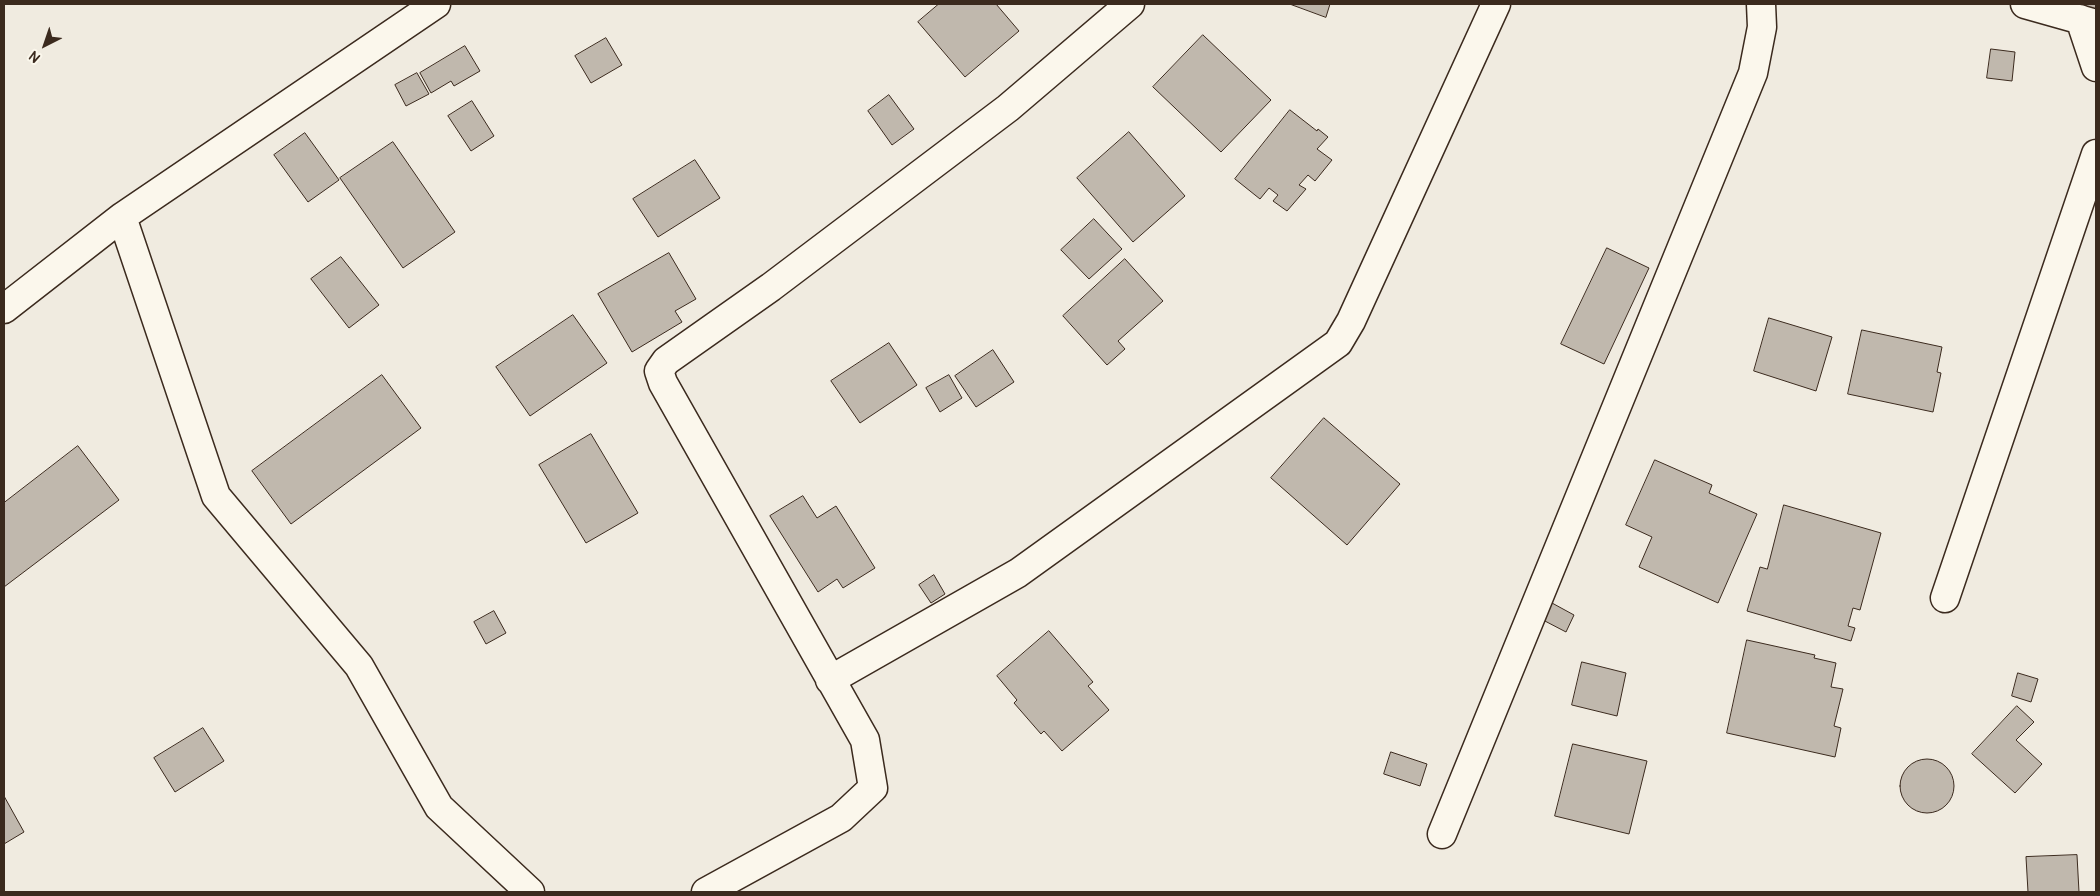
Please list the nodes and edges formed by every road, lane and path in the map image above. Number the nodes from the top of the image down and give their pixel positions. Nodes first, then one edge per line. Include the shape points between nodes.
1 (436, 4) edge
2 (1130, 4) edge
3 (1496, 4) edge
4 (1761, 4) edge
5 (2024, 4) edge
6 (2088, 22) edge
7 (2096, 67) edge
8 (2096, 154) edge
9 (122, 217) junction
10 (4, 309) edge
11 (1945, 598) dead end
12 (830, 680) junction
13 (1442, 834) dead end
14 (530, 892) edge
15 (706, 892) edge

1 - 9 street
2 - 12 street via 1008,108 779,281 666,361 659,371
3 - 12 street via 1338,343 1018,572
4 - 13 street via 1762,27 1753,73
5 - 6 street
6 - 7 street
8 - 11 street
9 - 10 street
9 - 14 street via 216,496 360,666 439,807
12 - 15 street via 865,740 873,788 841,818

